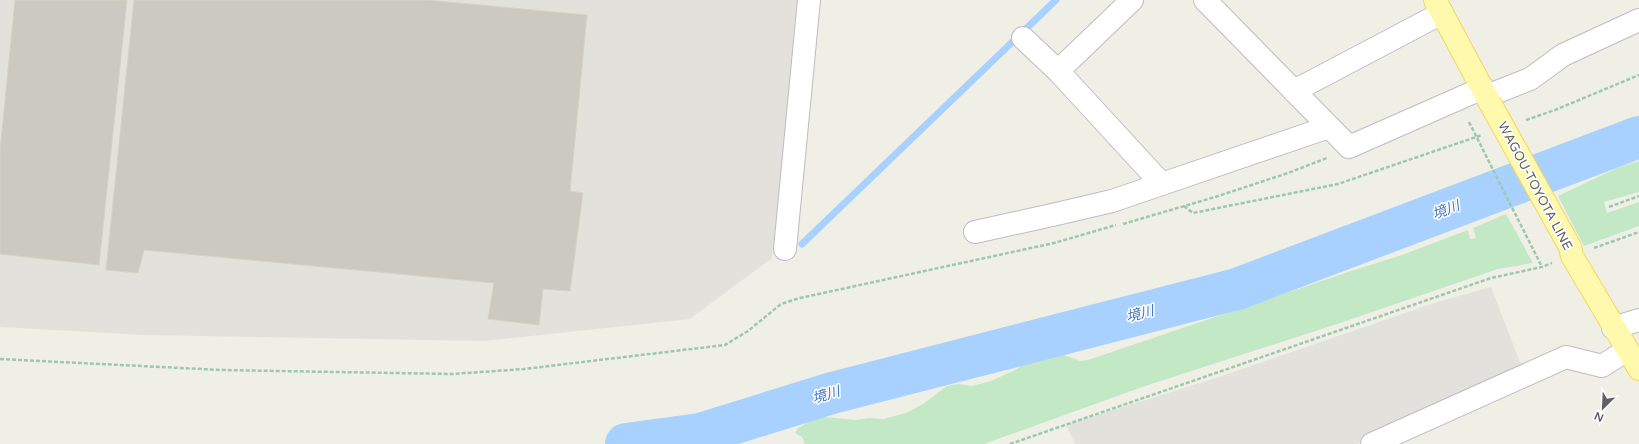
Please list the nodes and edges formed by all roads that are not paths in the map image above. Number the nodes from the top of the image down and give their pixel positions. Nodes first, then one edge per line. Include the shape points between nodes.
1 (809, 0) edge
2 (1132, 0) edge
3 (1205, 0) edge
4 (1438, 7) edge
5 (1639, 20) edge
6 (1023, 38) dead end
7 (1058, 71) junction
8 (1294, 91) junction
9 (1487, 96) junction
10 (1329, 127) junction
11 (1160, 183) junction
12 (975, 232) dead end
13 (785, 249) dead end
14 (1639, 320) edge
15 (1613, 328) junction
16 (1627, 350) junction
17 (1639, 369) edge
18 (1372, 444) edge

1 - 13 street
2 - 7 street
3 - 8 street
4 - 8 street
4 - 9 main road, WAGOU-TOYOTA LINE
5 - 9 street via 1563,56 1530,79
6 - 7 street
7 - 11 street
8 - 10 street
9 - 10 street via 1349,147
9 - 15 main road, WAGOU-TOYOTA LINE, bridge
10 - 11 street
11 - 12 street via 1112,201
14 - 15 street
15 - 16 main road, WAGOU-TOYOTA LINE
16 - 17 main road, WAGOU-TOYOTA LINE
16 - 18 street via 1602,366 1566,357

